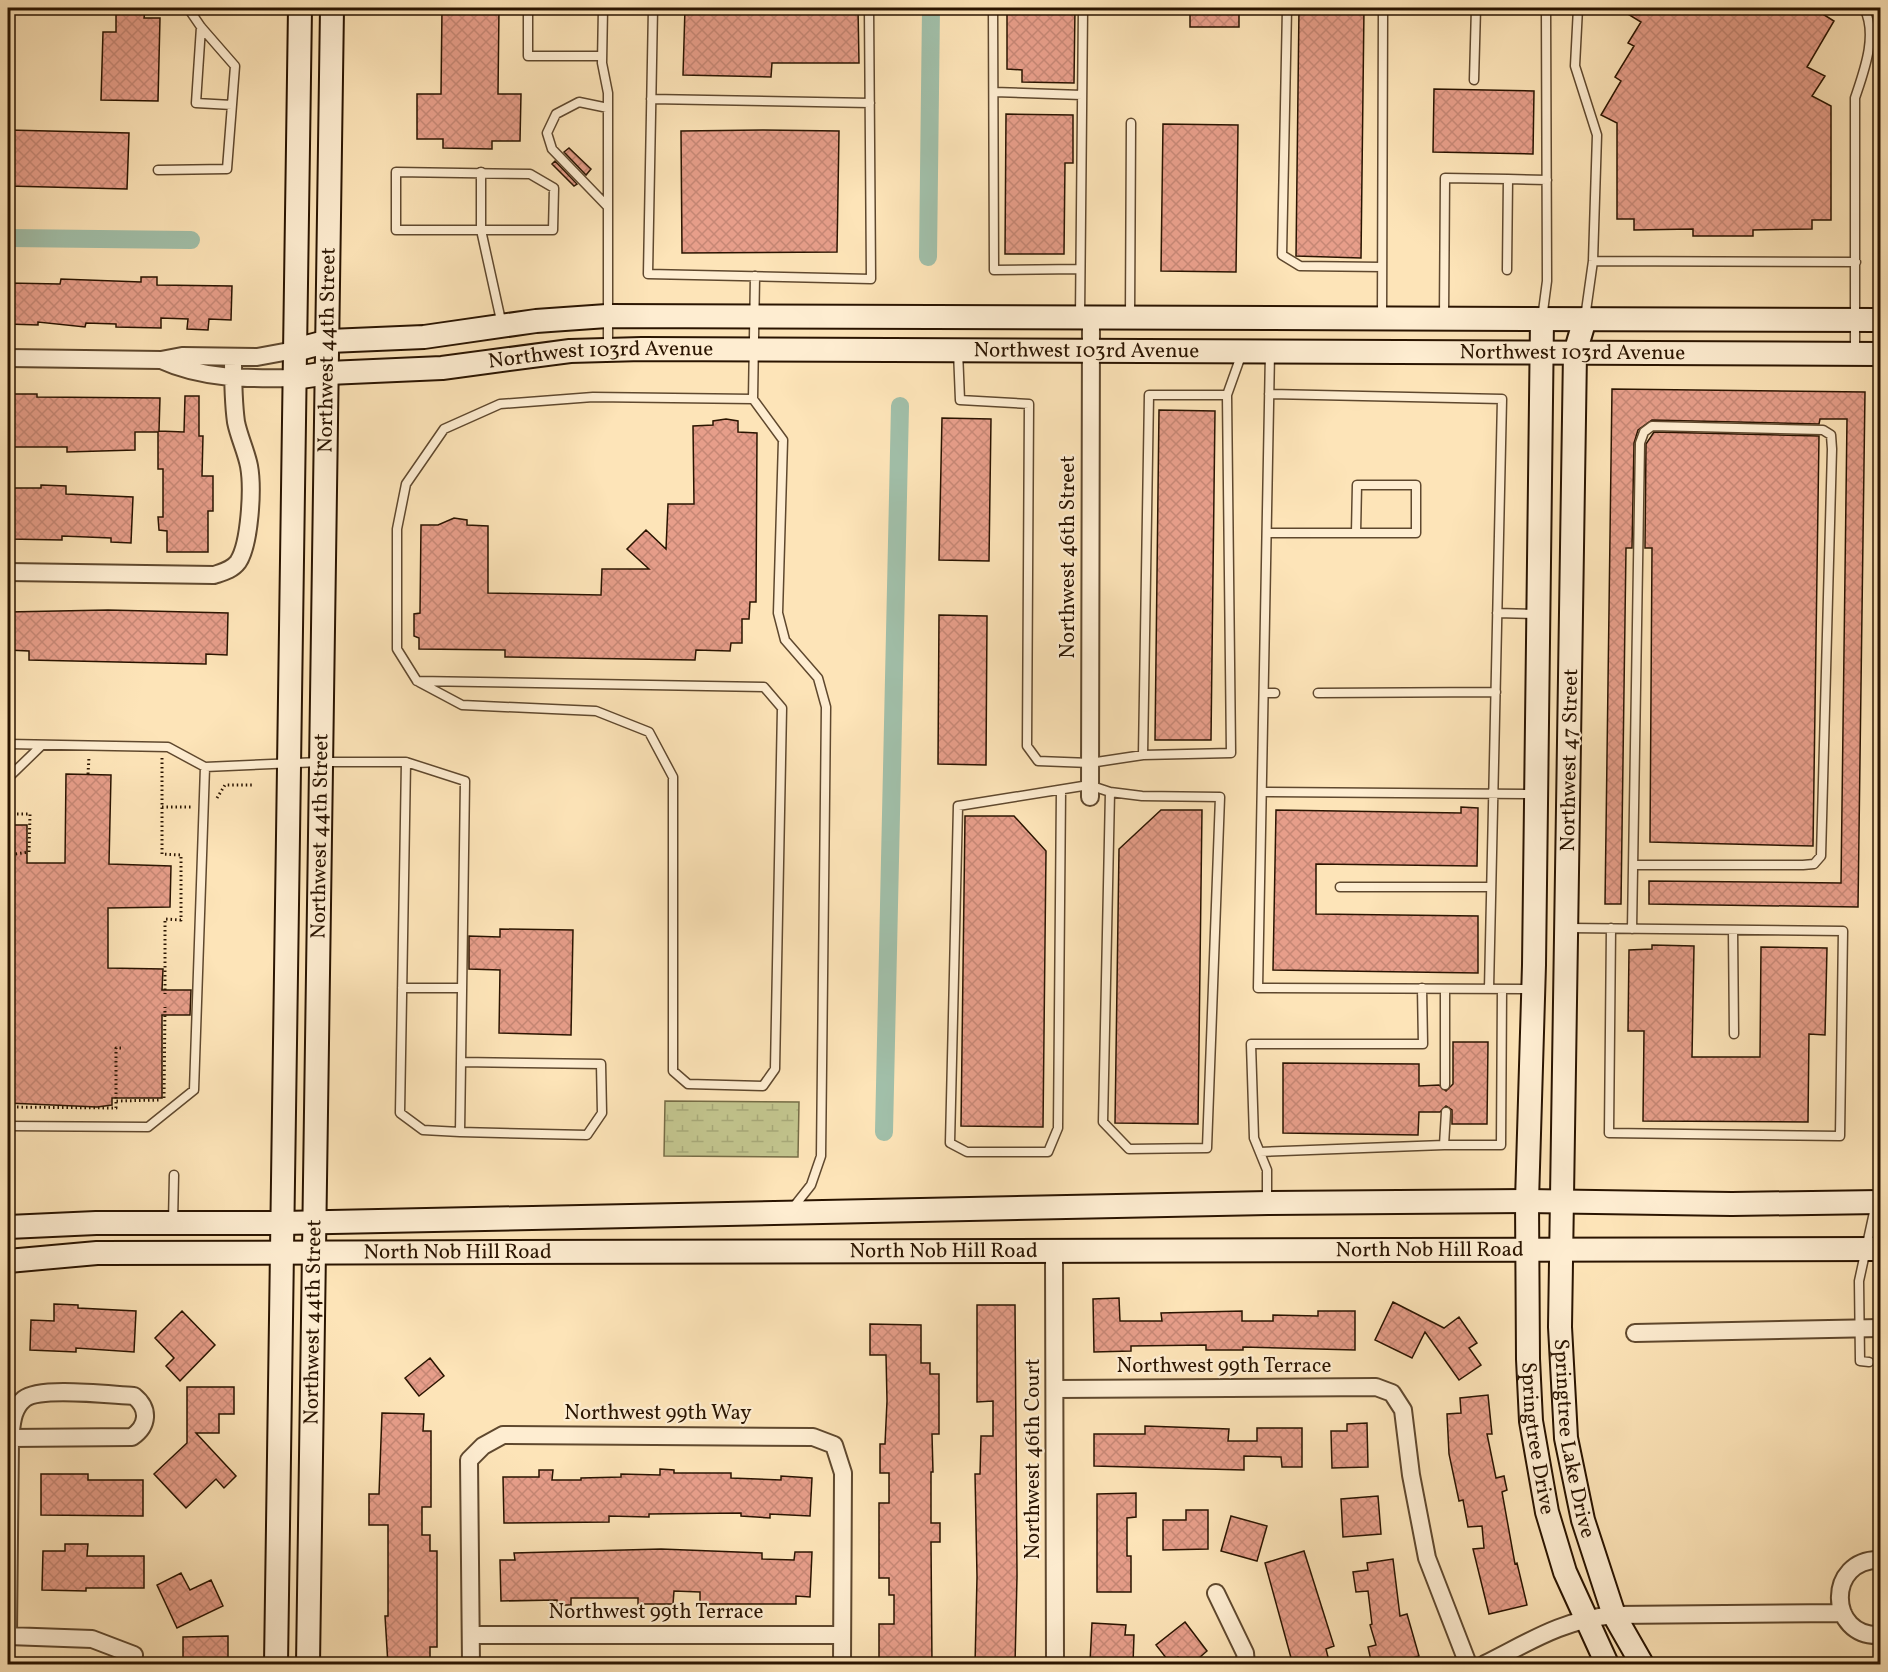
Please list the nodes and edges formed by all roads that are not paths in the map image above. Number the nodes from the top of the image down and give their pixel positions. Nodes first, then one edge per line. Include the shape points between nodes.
1 (188, 8) edge
2 (300, 8) edge
3 (332, 8) edge
4 (528, 8) edge
5 (603, 8) edge
6 (653, 8) edge
7 (869, 8) edge
8 (993, 8) edge
9 (1083, 8) edge
10 (1287, 8) edge
11 (1383, 8) edge
12 (1476, 8) edge
13 (1546, 8) edge
14 (1578, 8) edge
15 (1864, 8) edge
16 (201, 27) junction
17 (602, 56) junction
18 (1474, 80) dead end
19 (993, 92) junction
20 (1082, 95) junction
21 (651, 99) junction
22 (870, 103) junction
23 (232, 105) junction
24 (608, 108) junction
25 (1131, 123) dead end
26 (158, 170) dead end
27 (481, 172) junction
28 (1508, 179) junction
29 (1547, 180) junction
30 (607, 206) junction
31 (481, 230) junction
32 (1593, 261) junction
33 (1856, 262) junction
34 (1382, 267) junction
35 (1080, 269) junction
36 (1507, 270) dead end
37 (755, 276) junction
38 (608, 316) junction
39 (756, 316) junction
40 (1130, 317) junction
41 (1085, 318) junction
42 (1382, 319) junction
43 (1444, 319) junction
44 (1585, 319) junction
45 (1542, 320) junction
46 (1856, 320) junction
47 (1881, 320) edge
48 (502, 326) junction
49 (328, 341) junction
50 (295, 350) junction
51 (608, 350) junction
52 (755, 350) junction
53 (958, 351) junction
54 (1091, 351) junction
55 (1243, 352) junction
56 (1270, 352) junction
57 (1542, 353) junction
58 (1575, 353) junction
59 (1855, 354) junction
60 (1881, 354) edge
61 (233, 357) junction
62 (8, 358) edge
63 (161, 360) junction
64 (328, 373) junction
65 (233, 377) junction
66 (294, 378) junction
67 (1269, 394) junction
68 (1227, 395) junction
69 (753, 399) junction
70 (1267, 533) junction
71 (1356, 533) junction
72 (8, 572) edge
73 (1497, 613) junction
74 (1538, 614) junction
75 (1572, 614) junction
76 (417, 681) junction
77 (1496, 692) junction
78 (1264, 693) junction
79 (1275, 693) dead end
80 (1318, 693) dead end
81 (8, 744) edge
82 (42, 745) junction
83 (1143, 755) junction
84 (320, 762) junction
85 (406, 762) junction
86 (1090, 763) junction
87 (290, 764) junction
88 (205, 767) junction
89 (8, 778) edge
90 (1061, 790) junction
91 (1090, 791) junction
92 (1110, 792) junction
93 (1262, 792) junction
94 (1536, 794) junction
95 (1494, 795) junction
96 (1633, 865) junction
97 (1341, 887) dead end
98 (1491, 888) junction
99 (1568, 928) junction
100 (1611, 928) junction
101 (1632, 929) junction
102 (1733, 930) junction
103 (1534, 965) junction
104 (1568, 966) junction
105 (402, 988) junction
106 (462, 988) junction
107 (1422, 988) junction
108 (1445, 989) junction
109 (1489, 989) junction
110 (1502, 989) junction
111 (1533, 989) junction
112 (1734, 1034) dead end
113 (461, 1062) junction
114 (1445, 1084) dead end
115 (1446, 1112) dead end
116 (8, 1126) edge
117 (460, 1132) junction
118 (1444, 1144) junction
119 (1260, 1152) junction
120 (174, 1175) dead end
121 (1527, 1200) junction
122 (1564, 1202) junction
123 (1268, 1203) junction
124 (1879, 1208) edge
125 (789, 1212) junction
126 (314, 1221) junction
127 (173, 1222) junction
128 (282, 1222) junction
129 (8, 1227) edge
130 (1527, 1249) junction
131 (1563, 1250) junction
132 (1873, 1250) edge
133 (313, 1252) junction
134 (282, 1253) junction
135 (1054, 1253) junction
136 (8, 1261) edge
137 (1881, 1328) edge
138 (1860, 1329) junction
139 (1635, 1333) dead end
140 (1869, 1362) dead end
141 (1056, 1389) junction
142 (10, 1438) junction
143 (1881, 1560) edge
144 (1216, 1593) dead end
145 (1843, 1613) junction
146 (1614, 1615) junction
147 (1584, 1618) junction
148 (471, 1635) junction
149 (842, 1635) junction
150 (1881, 1635) edge
151 (8, 1636) edge
152 (134, 1655) dead end
153 (276, 1665) edge
154 (308, 1665) edge
155 (471, 1665) edge
156 (842, 1665) edge
157 (1055, 1665) edge
158 (1246, 1665) edge
159 (1468, 1665) edge
160 (1485, 1665) edge
161 (1606, 1665) edge
162 (1642, 1665) edge

1 - 16 lane
2 - 50 street, Northwest 44th Street
3 - 49 street, Northwest 44th Street
4 - 17 lane via 528,56
5 - 17 lane
6 - 21 lane
7 - 22 lane
8 - 19 lane
9 - 20 lane
10 - 34 lane via 1282,255 1300,266
11 - 34 lane
12 - 18 lane
13 - 29 lane
14 - 32 lane via 1575,66 1597,135
15 - 33 lane via 1870,18 1868,60 1855,98
16 - 23 lane via 235,66
16 - 23 lane via 196,103
17 - 24 lane
19 - 20 lane
19 - 35 lane via 994,270
20 - 35 lane
21 - 22 lane
21 - 37 lane via 648,274
22 - 37 lane via 872,279
23 - 26 lane via 227,170
24 - 30 lane
24 - 30 lane via 579,102 556,114 547,133 552,149
25 - 40 lane
27 - 31 lane
27 - 31 lane via 530,174 554,188 553,230
27 - 31 lane via 396,172 396,230
28 - 29 lane
28 - 36 lane
28 - 43 lane via 1445,178
29 - 45 lane via 1547,281
30 - 38 lane
31 - 48 lane
32 - 33 lane
32 - 44 lane
33 - 46 lane
34 - 42 lane
35 - 41 lane
37 - 39 lane
38 - 39 street, Northwest 103rd Avenue
38 - 48 street, Northwest 103rd Avenue
38 - 51 lane
39 - 41 street, Northwest 103rd Avenue
39 - 52 lane
40 - 41 street, Northwest 103rd Avenue
40 - 42 street, Northwest 103rd Avenue
41 - 54 street, Northwest 46th Street
42 - 43 street, Northwest 103rd Avenue
43 - 45 street, Northwest 103rd Avenue
44 - 45 street, Northwest 103rd Avenue
44 - 46 street, Northwest 103rd Avenue
44 - 58 street, Northwest 47 Street
45 - 57 street, Northwest 47 Street
46 - 47 street, Northwest 103rd Avenue
46 - 59 lane
48 - 49 street, Northwest 103rd Avenue via 424,337
49 - 50 street, Northwest 103rd Avenue
49 - 64 street, Northwest 44th Street
50 - 61 street
50 - 66 street, Northwest 44th Street
51 - 52 street, Northwest 103rd Avenue
51 - 64 street, Northwest 103rd Avenue via 540,354 442,368
52 - 53 street, Northwest 103rd Avenue
52 - 69 lane
53 - 54 street, Northwest 103rd Avenue
53 - 86 lane via 960,400 1029,404 1027,746 1038,761
54 - 55 street, Northwest 103rd Avenue
54 - 86 street, Northwest 46th Street
55 - 56 street, Northwest 103rd Avenue
55 - 68 lane
56 - 57 street, Northwest 103rd Avenue
56 - 67 lane
57 - 58 street, Northwest 103rd Avenue
57 - 74 street, Northwest 47 Street
58 - 59 street, Northwest 103rd Avenue
58 - 75 street, Northwest 47 Street
59 - 60 street, Northwest 103rd Avenue
61 - 63 street via 182,356
61 - 65 street
62 - 63 street
63 - 65 street via 182,370
64 - 66 street, Northwest 103rd Avenue
64 - 84 street, Northwest 44th Street
65 - 66 street
65 - 72 street via 237,425 250,486 246,536 237,564 214,575
66 - 87 street, Northwest 44th Street
67 - 70 lane
67 - 73 lane via 1502,399
68 - 83 lane via 1149,395
68 - 83 lane via 1231,753
69 - 76 lane via 593,397 500,404 444,429 406,484 397,529 397,649
69 - 125 lane via 783,440 778,613 784,640 818,678 826,707 821,1156 811,1185
70 - 71 lane
70 - 78 lane
71 - 71 lane via 1416,533 1416,485 1357,485
73 - 74 lane
73 - 77 lane
74 - 75 street
74 - 94 street, Northwest 47 Street
75 - 99 street, Northwest 47 Street
76 - 76 lane via 462,705 597,711 649,732 673,777 673,1071 688,1084 763,1086 775,1069 782,708 764,687
77 - 80 lane
77 - 95 lane
78 - 79 lane
78 - 93 lane
81 - 82 lane
82 - 88 lane via 168,747
82 - 89 lane
83 - 86 lane
84 - 85 lane
84 - 87 lane
84 - 126 street, Northwest 44th Street
85 - 105 lane
85 - 106 lane via 465,781
86 - 91 street, Northwest 46th Street
87 - 88 lane
87 - 128 street, Northwest 44th Street
88 - 116 lane via 194,1090 148,1127
90 - 90 lane via 958,806 950,1143 967,1152 1048,1152 1058,1128
90 - 91 lane
91 - 92 lane
92 - 92 lane via 1220,797 1207,1148 1129,1149 1102,1122
93 - 95 lane
93 - 107 lane via 1258,988
94 - 95 lane
94 - 103 street, Northwest 47 Street
95 - 98 lane
96 - 96 lane via 1640,454 1644,432 1652,426 1823,430 1831,435 1832,449 1821,856 1814,864 1803,865
96 - 101 lane
97 - 98 lane
98 - 109 lane
99 - 100 lane
99 - 104 street, Northwest 47 Street
100 - 101 lane
100 - 102 lane via 1609,1133 1840,1136 1843,931
101 - 102 lane
102 - 112 lane
103 - 104 street
103 - 111 street, Northwest 47 Street
104 - 122 street, Northwest 47 Street
105 - 106 lane
105 - 117 lane via 400,1113 423,1130
106 - 113 lane
107 - 108 lane
107 - 119 lane via 1423,1044 1251,1044 1254,1138
108 - 109 lane
108 - 114 lane
109 - 110 lane
110 - 111 lane
110 - 118 lane via 1501,1145
111 - 121 street, Northwest 47 Street
113 - 117 lane
113 - 117 lane via 601,1064 602,1113 587,1135
115 - 118 lane
118 - 119 lane
119 - 123 lane via 1267,1170
120 - 127 lane
121 - 122 street, North Nob Hill Road
121 - 123 street, North Nob Hill Road
121 - 130 street, Springtree Drive
122 - 124 street, North Nob Hill Road
122 - 131 street, Springtree Lake Drive
123 - 125 street, North Nob Hill Road
124 - 132 lane
125 - 126 street, North Nob Hill Road
126 - 128 street, North Nob Hill Road
126 - 133 street, Northwest 44th Street
127 - 128 street, North Nob Hill Road
127 - 129 street, North Nob Hill Road
128 - 134 street, Northwest 44th Street
130 - 131 street, North Nob Hill Road
130 - 135 street, North Nob Hill Road
130 - 147 street, Springtree Drive via 1529,1369 1536,1454 1547,1512
131 - 132 street, North Nob Hill Road
131 - 146 street, Springtree Lake Drive via 1560,1327 1566,1438 1583,1520
132 - 138 lane via 1858,1281
133 - 134 street, North Nob Hill Road
133 - 135 street, North Nob Hill Road
133 - 154 street, Northwest 44th Street
134 - 136 street, North Nob Hill Road via 97,1253
134 - 153 street, Northwest 44th Street
135 - 141 street, Northwest 46th Court
137 - 138 street
138 - 139 street
138 - 140 lane via 1860,1362
141 - 157 street, Northwest 46th Court
141 - 159 street, Northwest 99th Terrace via 1376,1387 1392,1393 1403,1410 1427,1558
142 - 142 street via 132,1437 146,1419 143,1406 134,1396 40,1393 23,1400 15,1411
142 - 151 street
143 - 145 street via 1860,1564 1842,1582 1839,1594
144 - 158 street via 1245,1653
145 - 146 street
145 - 150 street via 1854,1628
146 - 147 street
146 - 162 street, Springtree Lake Drive
147 - 160 street via 1564,1624
147 - 161 street, Springtree Drive
148 - 149 street, Northwest 99th Terrace
148 - 149 street, Northwest 99th Way via 469,1460 503,1435 813,1437 834,1445 843,1473
148 - 155 street
149 - 156 street
151 - 152 street via 92,1639

